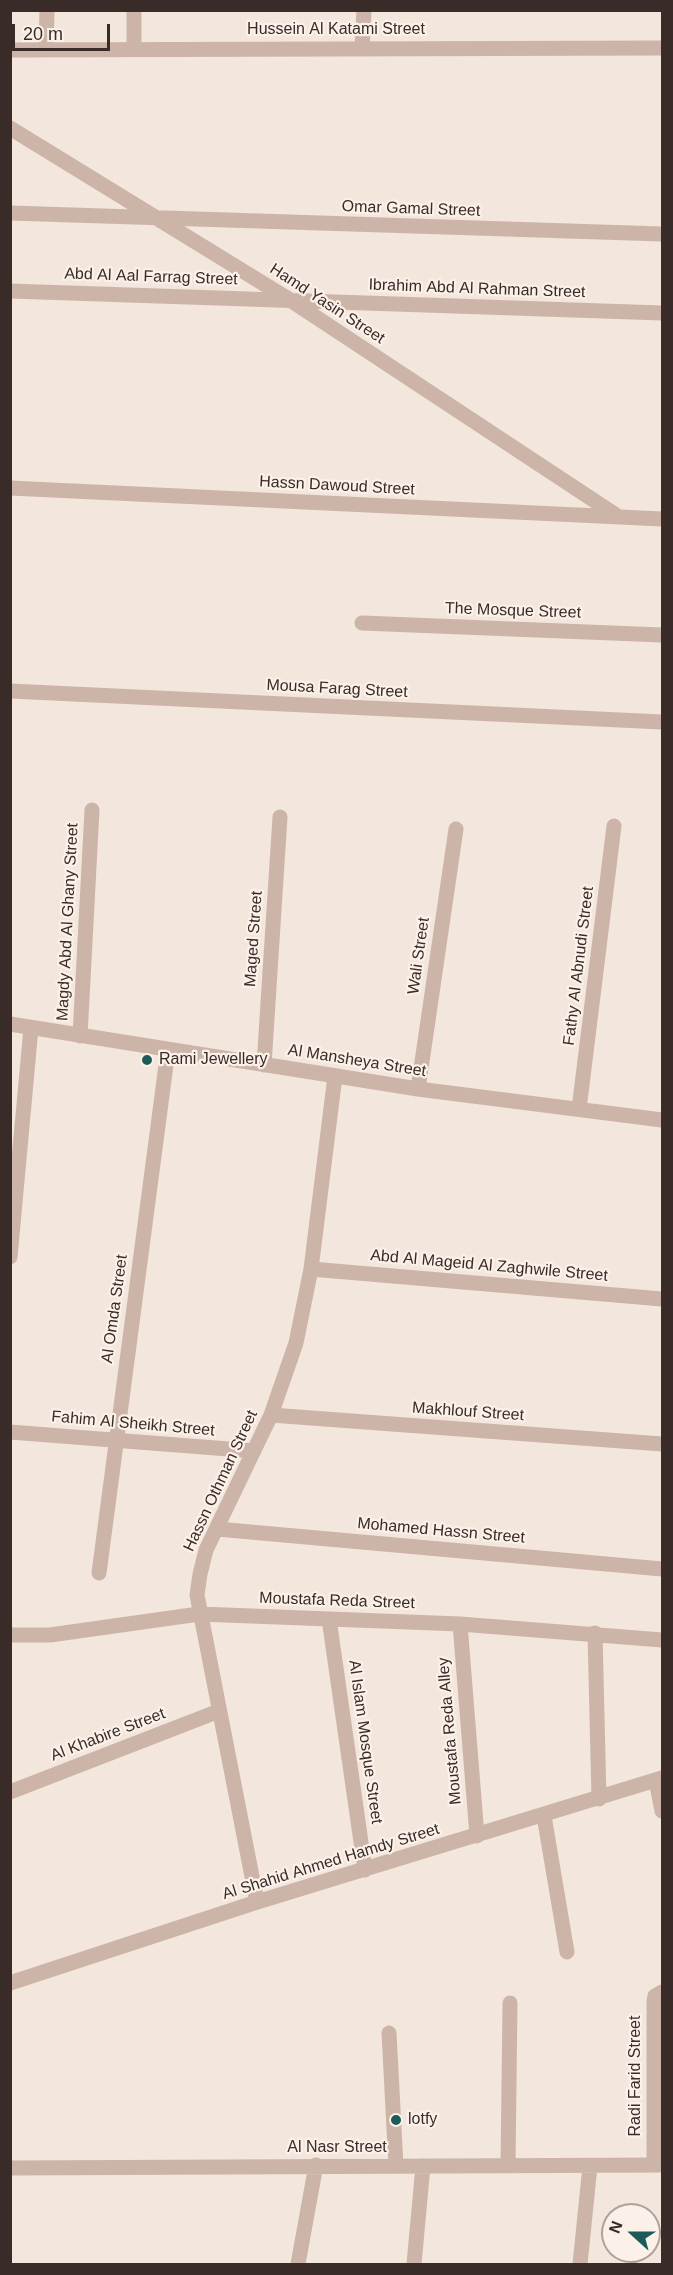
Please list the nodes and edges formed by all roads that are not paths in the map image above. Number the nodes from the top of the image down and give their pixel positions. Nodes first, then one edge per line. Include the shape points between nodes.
1 (47, 10) edge
2 (134, 10) edge
3 (364, 10) edge
4 (663, 48) edge
5 (46, 49) junction
6 (134, 49) junction
7 (362, 49) junction
8 (10, 50) edge
9 (10, 128) edge
10 (10, 213) edge
11 (158, 219) junction
12 (663, 234) edge
13 (10, 291) edge
14 (290, 300) junction
15 (663, 313) edge
16 (10, 488) edge
17 (619, 517) junction
18 (663, 519) edge
19 (362, 623) dead end
20 (663, 635) edge
21 (10, 691) edge
22 (663, 722) edge
23 (92, 810) dead end
24 (280, 817) dead end
25 (614, 826) dead end
26 (456, 829) dead end
27 (10, 1024) edge
28 (31, 1028) junction
29 (80, 1036) junction
30 (168, 1050) junction
31 (264, 1065) junction
32 (335, 1076) junction
33 (418, 1089) junction
34 (579, 1109) junction
35 (663, 1120) edge
36 (10, 1257) edge
37 (311, 1269) junction
38 (663, 1299) edge
39 (271, 1415) junction
40 (10, 1432) edge
41 (116, 1440) junction
42 (663, 1444) edge
43 (254, 1451) junction
44 (217, 1529) junction
45 (663, 1569) edge
46 (99, 1573) dead end
47 (200, 1614) junction
48 (329, 1619) junction
49 (460, 1624) junction
50 (595, 1633) junction
51 (10, 1635) edge
52 (663, 1640) edge
53 (219, 1712) junction
54 (660, 1779) edge
55 (10, 1792) edge
56 (599, 1799) junction
57 (663, 1810) edge
58 (544, 1816) junction
59 (477, 1836) junction
60 (365, 1870) junction
61 (257, 1902) junction
62 (567, 1952) dead end
63 (10, 1983) edge
64 (663, 1992) edge
65 (510, 2003) dead end
66 (389, 2033) dead end
67 (316, 2165) junction
68 (658, 2165) edge
69 (396, 2166) junction
70 (423, 2166) junction
71 (508, 2166) junction
72 (590, 2166) junction
73 (10, 2168) edge
74 (298, 2265) edge
75 (414, 2265) edge
76 (580, 2265) edge

1 - 5 street
2 - 6 street
3 - 7 street
4 - 7 street, Hussein Al Katami Street
5 - 6 street, Hussein Al Katami Street
5 - 8 street, Hussein Al Katami Street
6 - 7 street, Hussein Al Katami Street
9 - 11 street, Hamd Yasin Street
10 - 11 street, Omar Gamal Street
11 - 12 street, Omar Gamal Street
11 - 14 street, Hamd Yasin Street
13 - 14 street, Abd Al Aal Farrag Street
14 - 15 street, Ibrahim Abd Al Rahman Street
14 - 17 street, Hamd Yasin Street
16 - 17 street, Hassn Dawoud Street
17 - 18 street, Hassn Dawoud Street
19 - 20 street, The Mosque Street
21 - 22 street, Mousa Farag Street
23 - 29 street, Magdy Abd Al Ghany Street
24 - 31 street, Maged Street
25 - 34 street, Fathy Al Abnudi Street
26 - 33 street, Wali Street
27 - 28 street, Al Mansheya Street
28 - 29 street, Al Mansheya Street
28 - 36 street
29 - 30 street, Al Mansheya Street
30 - 31 street, Al Mansheya Street
30 - 41 street, Al Omda Street
31 - 32 street, Al Mansheya Street
32 - 33 street, Al Mansheya Street
32 - 37 street, Hassn Othman Street
33 - 34 street, Al Mansheya Street
34 - 35 street, Al Mansheya Street
37 - 38 street, Abd Al Mageid Al Zaghwile Street
37 - 39 street, Hassn Othman Street via 296,1343
39 - 42 street, Makhlouf Street
39 - 43 street, Hassn Othman Street
40 - 41 street, Fahim Al Sheikh Street
41 - 43 street, Fahim Al Sheikh Street
41 - 46 street, Al Omda Street
43 - 44 street, Hassn Othman Street
44 - 45 street, Mohamed Hassn Street
44 - 47 street, Hassn Othman Street via 200,1574
47 - 48 street, Moustafa Reda Street
47 - 51 street, Moustafa Reda Street via 50,1635
47 - 53 street, Hassn Othman Street
48 - 49 street, Moustafa Reda Street
48 - 60 street, Al Islam Mosque Street
49 - 50 street, Moustafa Reda Street
49 - 59 street, Moustafa Reda Alley
50 - 52 street, Moustafa Reda Street
50 - 56 street
53 - 55 street, Al Khabire Street
53 - 61 street, Hassn Othman Street
54 - 56 street, Al Shahid Ahmed Hamdy Street
54 - 57 street
56 - 58 street, Al Shahid Ahmed Hamdy Street
58 - 59 street, Al Shahid Ahmed Hamdy Street
58 - 62 street
59 - 60 street, Al Shahid Ahmed Hamdy Street
60 - 61 street, Al Shahid Ahmed Hamdy Street
61 - 63 street, Al Shahid Ahmed Hamdy Street
64 - 68 street, Radi Farid Street via 654,2001
65 - 71 street
66 - 69 street
67 - 69 street, Al Nasr Street
67 - 73 street, Al Nasr Street
67 - 74 street
68 - 72 street, Al Nasr Street
69 - 70 street, Al Nasr Street
70 - 71 street, Al Nasr Street
70 - 75 street
71 - 72 street, Al Nasr Street
72 - 76 street

